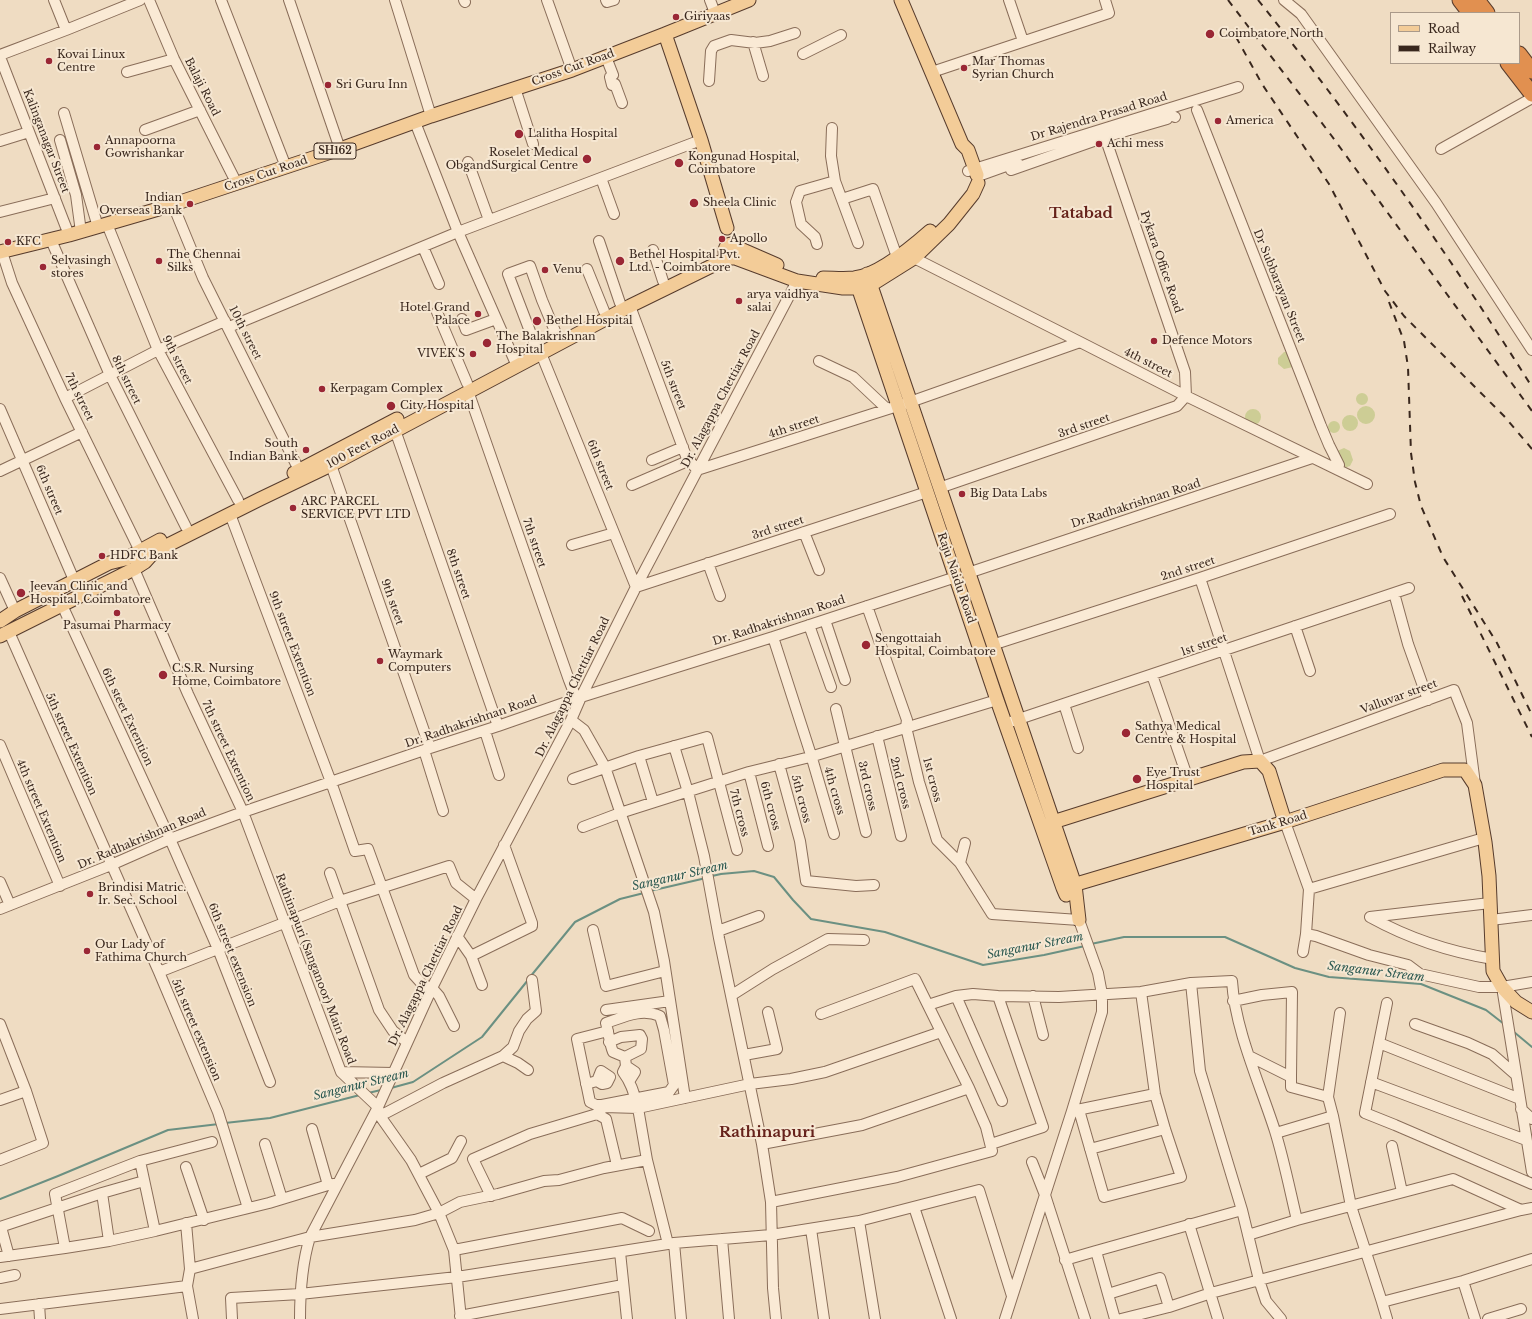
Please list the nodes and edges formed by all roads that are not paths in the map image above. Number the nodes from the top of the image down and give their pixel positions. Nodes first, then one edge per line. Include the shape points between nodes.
1 (54, 0) edge
2 (140, 0) edge
3 (149, 0) edge
4 (221, 0) edge
5 (289, 0) edge
6 (395, 0) edge
7 (547, 0) edge
8 (606, 0) edge
9 (614, 0) edge
10 (710, 0) edge
11 (748, 0) edge
12 (901, 0) edge
13 (1009, 0) edge
14 (1104, 0) edge
15 (1284, 0) edge
16 (1296, 0) edge
17 (1460, 0) edge
18 (1477, 0) edge
19 (1469, 12) edge
20 (1486, 12) edge
21 (715, 13) junction
22 (1301, 14) junction
23 (66, 30) junction
24 (665, 34) junction
25 (795, 34) dead end
26 (841, 36) dead end
27 (1023, 41) junction
28 (753, 42) junction
29 (803, 54) dead end
30 (1520, 55) edge
31 (0, 56) edge
32 (606, 57) junction
33 (174, 59) junction
34 (1509, 64) edge
35 (572, 70) junction
36 (1532, 71) edge
37 (127, 72) dead end
38 (932, 72) junction
39 (763, 76) dead end
40 (709, 81) dead end
41 (1238, 87) dead end
42 (515, 88) junction
43 (1532, 94) edge
44 (1532, 98) edge
45 (622, 103) dead end
46 (200, 110) junction
47 (1197, 110) dead end
48 (64, 113) dead end
49 (431, 116) junction
50 (414, 122) junction
51 (832, 128) dead end
52 (145, 130) dead end
53 (29, 132) junction
54 (1104, 136) junction
55 (60, 140) dead end
56 (701, 140) junction
57 (0, 141) edge
58 (533, 144) dead end
59 (340, 149) junction
60 (1441, 150) dead end
61 (468, 162) dead end
62 (286, 167) junction
63 (975, 177) junction
64 (601, 178) junction
65 (835, 181) junction
66 (236, 184) junction
67 (55, 198) junction
68 (842, 199) junction
69 (172, 205) junction
70 (0, 212) edge
71 (614, 214) dead end
72 (489, 220) junction
73 (103, 226) junction
74 (458, 232) junction
75 (75, 233) junction
76 (51, 240) junction
77 (599, 241) dead end
78 (858, 243) dead end
79 (817, 244) dead end
80 (423, 247) junction
81 (653, 250) dead end
82 (732, 250) junction
83 (1, 252) edge
84 (897, 257) junction
85 (914, 258) junction
86 (587, 268) dead end
87 (663, 281) junction
88 (797, 281) junction
89 (863, 281) junction
90 (440, 284) dead end
91 (625, 305) junction
92 (604, 311) junction
93 (437, 312) dead end
94 (462, 319) dead end
95 (496, 319) junction
96 (227, 324) junction
97 (557, 336) junction
98 (1080, 342) junction
99 (538, 349) junction
100 (158, 350) junction
101 (1532, 350) edge
102 (819, 361) dead end
103 (516, 362) junction
104 (110, 375) junction
105 (468, 387) junction
106 (1186, 396) junction
107 (65, 398) junction
108 (910, 402) junction
109 (892, 407) junction
110 (0, 409) edge
111 (395, 430) junction
112 (82, 432) junction
113 (683, 447) junction
114 (1312, 458) junction
115 (23, 460) junction
116 (652, 460) dead end
117 (690, 460) junction
118 (331, 465) junction
119 (0, 470) edge
120 (299, 470) junction
121 (697, 470) junction
122 (1338, 470) junction
123 (1367, 484) dead end
124 (632, 485) dead end
125 (933, 490) junction
126 (238, 500) junction
127 (230, 514) junction
128 (1390, 514) dead end
129 (186, 527) junction
130 (804, 532) junction
131 (614, 533) junction
132 (572, 545) dead end
133 (140, 551) junction
134 (708, 563) junction
135 (130, 564) junction
136 (819, 570) dead end
137 (962, 575) junction
138 (0, 578) edge
139 (1200, 578) junction
140 (74, 580) junction
141 (636, 587) junction
142 (1409, 588) dead end
143 (1394, 593) junction
144 (720, 596) dead end
145 (62, 605) junction
146 (867, 606) junction
147 (19, 614) junction
148 (825, 620) junction
149 (0, 621) edge
150 (809, 625) junction
151 (1295, 626) junction
152 (3, 632) edge
153 (773, 636) junction
154 (992, 645) junction
155 (1225, 650) junction
156 (1310, 671) dead end
157 (1152, 675) junction
158 (845, 680) dead end
159 (831, 687) dead end
160 (581, 697) junction
161 (997, 700) junction
162 (1428, 700) junction
163 (1064, 704) junction
164 (836, 708) dead end
165 (571, 720) junction
166 (1011, 722) junction
167 (498, 726) junction
168 (906, 727) junction
169 (485, 731) junction
170 (877, 736) junction
171 (0, 745) edge
172 (674, 746) junction
173 (846, 746) junction
174 (1078, 748) dead end
175 (427, 749) junction
176 (811, 755) junction
177 (639, 756) junction
178 (1260, 761) junction
179 (779, 764) junction
180 (605, 767) junction
181 (749, 772) junction
182 (499, 775) dead end
183 (573, 778) dead end
184 (1188, 779) junction
185 (331, 782) junction
186 (719, 782) junction
187 (1475, 785) junction
188 (688, 792) junction
189 (653, 802) junction
190 (443, 811) dead end
191 (243, 812) junction
192 (620, 813) junction
193 (1053, 822) junction
194 (1285, 822) junction
195 (583, 827) dead end
196 (866, 832) dead end
197 (834, 834) dead end
198 (901, 836) dead end
199 (170, 838) junction
200 (1484, 838) junction
201 (965, 843) dead end
202 (504, 845) junction
203 (768, 846) dead end
204 (737, 850) dead end
205 (960, 863) junction
206 (111, 865) junction
207 (330, 873) dead end
208 (0, 882) edge
209 (874, 885) dead end
210 (60, 886) junction
211 (1069, 887) junction
212 (382, 888) junction
213 (1309, 889) junction
214 (476, 899) junction
215 (340, 901) junction
216 (1490, 903) junction
217 (10, 905) junction
218 (0, 909) edge
219 (1532, 915) edge
220 (759, 916) dead end
221 (1079, 920) junction
222 (1491, 920) junction
223 (285, 922) junction
224 (593, 930) dead end
225 (718, 931) junction
226 (1306, 934) junction
227 (457, 936) junction
228 (864, 940) dead end
229 (218, 949) junction
230 (1303, 952) dead end
231 (471, 956) junction
232 (1493, 959) junction
233 (665, 971) junction
234 (159, 972) junction
235 (532, 980) dead end
236 (1532, 982) edge
237 (1191, 983) junction
238 (482, 985) dead end
239 (1502, 987) junction
240 (432, 988) junction
241 (1141, 992) junction
242 (1102, 994) junction
243 (732, 995) junction
244 (956, 996) junction
245 (998, 996) junction
246 (1033, 996) junction
247 (670, 1000) junction
248 (1233, 1001) junction
249 (1386, 1003) dead end
250 (928, 1005) junction
251 (606, 1010) dead end
252 (768, 1012) dead end
253 (1532, 1012) edge
254 (1340, 1013) dead end
255 (821, 1014) dead end
256 (0, 1024) edge
257 (1415, 1024) dead end
258 (454, 1026) dead end
259 (608, 1031) junction
260 (941, 1032) junction
261 (1043, 1035) dead end
262 (407, 1042) junction
263 (609, 1042) junction
264 (1379, 1043) junction
265 (744, 1055) junction
266 (503, 1056) junction
267 (1249, 1056) junction
268 (626, 1061) junction
269 (528, 1070) dead end
270 (392, 1074) junction
271 (1516, 1075) junction
272 (345, 1076) junction
273 (1291, 1077) junction
274 (597, 1081) dead end
275 (270, 1082) dead end
276 (1371, 1082) junction
277 (586, 1084) junction
278 (750, 1084) junction
279 (969, 1088) junction
280 (26, 1091) junction
281 (1155, 1094) junction
282 (1328, 1097) junction
283 (685, 1098) junction
284 (1520, 1099) junction
285 (0, 1100) edge
286 (1002, 1101) dead end
287 (636, 1103) junction
288 (377, 1109) junction
289 (1521, 1109) junction
290 (1076, 1110) junction
291 (597, 1114) junction
292 (1333, 1116) junction
293 (1532, 1119) edge
294 (312, 1129) dead end
295 (1164, 1129) junction
296 (1276, 1132) junction
297 (1526, 1140) junction
298 (461, 1141) dead end
299 (212, 1142) dead end
300 (265, 1144) dead end
301 (762, 1144) junction
302 (991, 1144) junction
303 (1392, 1146) dead end
304 (1090, 1149) junction
305 (0, 1160) edge
306 (647, 1160) junction
307 (140, 1161) junction
308 (1032, 1162) dead end
309 (617, 1165) junction
310 (186, 1168) dead end
311 (1532, 1172) edge
312 (419, 1174) junction
313 (144, 1181) junction
314 (338, 1183) junction
315 (1532, 1184) edge
316 (328, 1185) junction
317 (1402, 1192) junction
318 (102, 1193) junction
319 (1045, 1195) junction
320 (491, 1196) junction
321 (282, 1199) junction
322 (771, 1202) junction
323 (1351, 1206) junction
324 (58, 1208) junction
325 (248, 1208) junction
326 (914, 1208) junction
327 (1532, 1208) edge
328 (1242, 1210) junction
329 (1521, 1210) junction
330 (439, 1213) junction
331 (204, 1220) junction
332 (1297, 1220) junction
333 (859, 1221) junction
334 (186, 1223) junction
335 (1189, 1224) junction
336 (0, 1227) edge
337 (811, 1229) junction
338 (154, 1231) junction
339 (649, 1231) dead end
340 (772, 1235) junction
341 (1248, 1235) junction
342 (310, 1237) junction
343 (722, 1239) junction
344 (109, 1241) junction
345 (671, 1243) junction
346 (65, 1248) junction
347 (454, 1250) junction
348 (1096, 1251) junction
349 (620, 1252) junction
350 (1365, 1252) junction
351 (5, 1257) edge
352 (1532, 1259) edge
353 (1065, 1260) junction
354 (190, 1269) junction
355 (15, 1275) dead end
356 (457, 1277) junction
357 (0, 1278) edge
358 (1259, 1280) junction
359 (1463, 1281) junction
360 (623, 1285) junction
361 (187, 1286) junction
362 (1211, 1293) junction
363 (300, 1294) junction
364 (1108, 1294) junction
365 (1012, 1296) junction
366 (1382, 1302) junction
367 (39, 1304) junction
368 (1169, 1307) junction
369 (0, 1309) edge
370 (1521, 1309) dead end
371 (460, 1318) edge
372 (40, 1319) edge
373 (193, 1319) edge
374 (232, 1319) edge
375 (300, 1319) edge
376 (627, 1319) edge
377 (681, 1319) edge
378 (729, 1319) edge
379 (776, 1319) edge
380 (824, 1319) edge
381 (875, 1319) edge
382 (951, 1319) edge
383 (1005, 1319) edge
384 (1085, 1319) edge
385 (1115, 1319) edge
386 (1121, 1319) edge
387 (1218, 1319) edge
388 (1281, 1319) edge
389 (1387, 1319) edge
390 (1474, 1319) edge
391 (1488, 1319) edge

1 - 23 street
2 - 23 street
3 - 33 street, Balaji Road
4 - 62 street
5 - 59 street
6 - 49 street
7 - 35 street
8 - 9 street
10 - 21 street
11 - 21 main road, Cross Cut Road
12 - 38 main road
13 - 27 street
14 - 27 street via 1109,13
15 - 22 street
16 - 22 street
17 - 19 highway
18 - 20 highway
21 - 24 main road, Cross Cut Road
22 - 101 street via 1436,203
23 - 31 street
24 - 32 main road, Cross Cut Road / SH162
24 - 56 main road
25 - 28 street via 770,41
26 - 29 street
27 - 38 street
28 - 39 street
28 - 40 street via 730,40 714,46 711,51
30 - 36 highway
31 - 53 street, Kalinganagar Street
32 - 35 main road, Cross Cut Road / SH162
32 - 45 street via 613,75 610,77 612,85 616,84
33 - 37 street
33 - 46 street, Balaji Road
34 - 43 highway
35 - 42 main road, Cross Cut Road / SH162
38 - 63 main road via 962,144 961,152
41 - 63 street, Dr Rajendra Prasad Road
42 - 49 main road, Cross Cut Road / SH162
42 - 58 street
44 - 60 street
46 - 52 street
46 - 66 street, Balaji Road
47 - 122 street, Dr Subbarayan Street via 1324,433 1339,465
48 - 73 street, 9th street
49 - 50 main road, Cross Cut Road / SH162
50 - 59 main road, Cross Cut Road / SH162
50 - 74 street
51 - 65 street via 831,156
53 - 57 street
53 - 67 street, Kalinganagar Street
54 - 54 street via 1168,114 1175,117
54 - 63 street
54 - 106 street, Pykara Office Road via 1185,372
55 - 75 street via 76,195
56 - 64 street
56 - 82 main road via 727,228 732,231
59 - 62 main road, Cross Cut Road / SH162
61 - 72 street
62 - 66 main road, Cross Cut Road / SH162
63 - 84 main road via 944,218
63 - 85 main road via 973,194 949,224
64 - 71 street
64 - 72 street
65 - 68 street
65 - 79 street via 800,191 796,202 801,224 814,237
66 - 69 main road, Cross Cut Road / SH162
67 - 70 street
67 - 75 street, Kalinganagar Street
68 - 78 street
68 - 84 street via 873,190
69 - 73 main road, Cross Cut Road / SH162
69 - 96 street, 10th street via 203,278
72 - 74 street
73 - 75 main road, Cross Cut Road / SH162
73 - 100 street, 9th street
74 - 80 street
74 - 95 street
75 - 76 main road, Cross Cut Road / SH162
76 - 83 main road, Cross Cut Road / SH162
76 - 104 street, 8th street
77 - 91 street, 5th street
80 - 90 street
80 - 96 street
81 - 87 street
82 - 87 main road, 100 Feet Road
82 - 88 main road
82 - 89 main road via 796,272 822,278
82 - 91 main road, 100 Feet Road
83 - 107 street, 7th street via 12,283
84 - 89 main road
85 - 89 main road
85 - 98 street, 4th street
86 - 92 street
87 - 91 main road, 100 Feet Road
88 - 89 main road via 843,288
88 - 121 street, Dr. Alagappa Chettiar Road
89 - 108 main road, Raju Naidu Road
89 - 109 main road, Raju Naidu Road
91 - 92 main road, 100 Feet Road
91 - 99 main road, 100 Feet Road
91 - 113 street, 5th street
92 - 97 main road, 100 Feet Road
93 - 105 street
94 - 95 street via 466,330
95 - 103 street
96 - 100 street
96 - 120 street, 10th street
97 - 99 main road, 100 Feet Road
97 - 99 street, 6th street via 530,266 508,274
98 - 106 street, 4th street
98 - 108 street
99 - 103 main road, 100 Feet Road
99 - 131 street, 6th street
100 - 104 street
100 - 126 street, 9th street
102 - 109 street via 854,377
103 - 105 main road, 100 Feet Road
104 - 107 street
104 - 129 street, 8th street
105 - 111 main road, 100 Feet Road
105 - 120 main road, 100 Feet Road
105 - 160 street, 7th street via 576,698
106 - 114 street, 4th street
106 - 125 street, 3rd street via 1177,406
107 - 112 street, 7th street
108 - 109 street, 4th street
108 - 125 main road, Raju Naidu Road
109 - 121 street, 4th street
109 - 125 main road, Raju Naidu Road
110 - 115 street, 6th street
111 - 118 main road, 100 Feet Road
111 - 167 street, 8th street
112 - 115 street
112 - 133 street, 7th street
113 - 116 street
113 - 117 street, 5th street
114 - 122 street, 4th street
114 - 137 street, Dr.Radhakrishnan Road
115 - 119 street
115 - 140 street, 6th street
117 - 121 street, 5th street
117 - 124 street
118 - 127 main road, 100 Feet Road
118 - 175 street, 9th steet
120 - 126 main road, 100 Feet Road
121 - 141 street, Dr. Alagappa Chettiar Road
122 - 123 street, 4th street
125 - 130 street, 3rd street
125 - 137 main road, Raju Naidu Road
126 - 129 main road, 100 Feet Road
127 - 135 main road, 100 Feet Road via 154,552 145,562
127 - 185 street, 9th street Extention
128 - 139 street, 2nd street
129 - 133 main road, 100 Feet Road
130 - 134 street, 3rd street
130 - 136 street
131 - 132 street
131 - 141 street, 6th street
133 - 135 main road, 100 Feet Road
134 - 141 street, 3rd street
134 - 144 street
135 - 140 main road, 100 Feet Road via 109,563
135 - 145 main road, 100 Feet Road
135 - 147 main road via 36,612
135 - 147 main road via 112,566
135 - 191 street, 7th street Extention
137 - 146 street, Dr. Radhakrishnan Road
137 - 154 main road, Raju Naidu Road
137 - 161 main road, Raju Naidu Road
138 - 147 street
139 - 154 street, 2nd street
139 - 155 street
140 - 147 main road, 100 Feet Road
141 - 160 street, Dr. Alagappa Chettiar Road
142 - 143 street, 1st street
143 - 151 street, 1st street
143 - 162 street via 1408,644
145 - 152 main road, 100 Feet Road
145 - 199 street, 6th steet Extention
146 - 148 street, Dr. Radhakrishnan Road
146 - 168 street, 1st cross via 907,720
147 - 149 main road, 100 Feet Road
147 - 152 main road
148 - 150 street, Dr. Radhakrishnan Road
148 - 158 street
150 - 153 street, Dr. Radhakrishnan Road
150 - 159 street
151 - 155 street, 1st street
151 - 156 street
152 - 206 street, 5th street Extention
153 - 160 street, Dr. Radhakrishnan Road
153 - 176 street, 4th cross
154 - 166 main road, Raju Naidu Road
155 - 157 street, 1st street
155 - 178 street
157 - 163 street, 1st street
157 - 184 street
160 - 165 street, Dr. Alagappa Chettiar Road
160 - 167 street, Dr. Radhakrishnan Road
161 - 166 main road, Raju Naidu Road
161 - 168 street
162 - 178 street, Valluvar street
162 - 187 street, Valluvar street via 1454,690 1467,723
163 - 166 street, 1st street
163 - 174 street
164 - 173 street, 3rd cross
165 - 180 street via 584,730
165 - 202 street, Dr. Alagappa Chettiar Road
166 - 193 main road, Raju Naidu Road
166 - 211 main road, Raju Naidu Road
167 - 169 street, Dr. Radhakrishnan Road
168 - 170 street
168 - 205 street, 1st cross via 919,782 937,840
169 - 175 street, Dr. Radhakrishnan Road
169 - 182 street
170 - 173 street
170 - 198 street, 2nd cross
171 - 210 street, 4th street Extention
172 - 177 street
172 - 186 street, 7th cross via 707,737
172 - 188 street
173 - 176 street
173 - 196 street, 3rd cross
175 - 185 street, Dr. Radhakrishnan Road
175 - 190 street, 9th steet
176 - 179 street
176 - 197 street, 4th cross
177 - 180 street
177 - 189 street
178 - 184 main road via 1244,762
178 - 194 main road via 1269,771
179 - 181 street
179 - 209 street, 5th cross via 800,841 806,881 856,886
180 - 183 street
180 - 192 street
181 - 186 street
181 - 203 street, 6th cross
184 - 193 main road
185 - 191 street, Dr. Radhakrishnan Road
185 - 212 street, 9th street Extention via 355,852 368,849
186 - 188 street
186 - 204 street, 7th cross
187 - 194 main road, Tank Road via 1465,770 1443,770
187 - 200 main road
188 - 189 street
188 - 225 street via 706,864
189 - 192 street
191 - 199 street, Dr. Radhakrishnan Road
191 - 223 street, Rathinapuri (Sanganoor) Main Road
192 - 195 street
192 - 233 street via 654,912
193 - 211 main road, Raju Naidu Road
194 - 211 main road, Tank Road
194 - 213 street
199 - 206 street, Dr. Radhakrishnan Road
199 - 229 street, 6th street extension
200 - 213 street
200 - 216 main road
201 - 205 street
202 - 214 street, Dr. Alagappa Chettiar Road
202 - 231 street via 532,926
205 - 221 street via 992,914
206 - 210 street, Dr. Radhakrishnan Road
206 - 234 street, 5th street extension
207 - 215 street
208 - 217 street
210 - 217 street, Dr. Radhakrishnan Road
211 - 221 main road
212 - 214 street via 449,866 456,883
212 - 215 street
212 - 240 street via 414,975 423,984
213 - 226 street
214 - 227 street, Dr. Alagappa Chettiar Road
215 - 223 street
215 - 262 street via 379,1010 394,1031
216 - 222 main road
216 - 232 street via 1370,917 1425,942 1466,955
217 - 218 street, Dr. Radhakrishnan Road
219 - 222 street
220 - 225 street
221 - 242 street via 1098,974
222 - 232 main road
223 - 229 street
223 - 272 street, Rathinapuri (Sanganoor) Main Road
224 - 233 street via 606,986
225 - 243 street
226 - 230 street
226 - 239 street via 1408,965 1420,974 1479,987
227 - 231 street
227 - 240 street, Dr. Alagappa Chettiar Road
228 - 243 street via 828,939
229 - 234 street
229 - 275 street, 6th street extension
231 - 238 street
232 - 239 main road via 1493,971
233 - 247 street
234 - 325 street, 5th street extension via 219,1114
235 - 266 street via 536,1011 519,1031 513,1047
236 - 239 street
237 - 241 street
237 - 248 street via 1232,981
237 - 328 street via 1200,1071
239 - 253 main road via 1516,1002
239 - 271 street
240 - 258 street via 439,996
240 - 262 street, Dr. Alagappa Chettiar Road
241 - 242 street
241 - 281 street
242 - 246 street
242 - 290 street via 1102,1012
243 - 265 street
244 - 245 street
244 - 250 street
244 - 286 street
245 - 246 street
245 - 302 street via 1043,1127
246 - 261 street
247 - 251 street
247 - 283 street
248 - 267 street
248 - 273 street via 1292,992
249 - 264 street
250 - 255 street via 915,979
250 - 260 street
252 - 265 street via 777,1049
254 - 282 street
256 - 280 street
257 - 271 street via 1492,1054
259 - 263 street
259 - 277 street via 577,1039
259 - 287 street via 606,1023 636,1013 660,1016 674,1085 670,1092
260 - 278 street via 825,1072
260 - 279 street
262 - 270 street, Dr. Alagappa Chettiar Road
263 - 268 street via 613,1052
263 - 268 street via 621,1037 640,1035 641,1049
264 - 276 street
264 - 284 street
265 - 278 street
266 - 269 street
266 - 288 street
267 - 273 street
267 - 296 street
268 - 287 street via 623,1072 630,1080
270 - 272 street
270 - 288 street, Dr. Alagappa Chettiar Road
271 - 284 street
272 - 288 street, Rathinapuri (Sanganoor) Main Road
273 - 282 street via 1291,1087
274 - 277 street
276 - 297 street
276 - 315 street via 1365,1113
277 - 287 street via 590,1102 596,1105
278 - 283 street
278 - 301 street
279 - 301 street via 862,1125
279 - 302 street
280 - 285 street
280 - 305 street via 43,1143
281 - 290 street
281 - 295 street
282 - 292 street
283 - 287 street
284 - 289 street
287 - 291 street via 604,1107
287 - 306 street
288 - 312 street, Rathinapuri (Sanganoor) Main Road
288 - 314 street, Dr. Alagappa Chettiar Road
289 - 293 street
289 - 297 street
290 - 304 street
290 - 319 street
291 - 309 street via 606,1119
291 - 320 street via 530,1134 474,1159
292 - 296 street
292 - 323 street
294 - 316 street
295 - 304 street
295 - 304 street via 1181,1177 1104,1196
296 - 332 street
297 - 311 street
298 - 312 street via 452,1158
299 - 307 street
300 - 321 street
301 - 322 street
302 - 322 street via 992,1150 897,1177
303 - 317 street
306 - 309 street
306 - 345 street
307 - 313 street
307 - 324 street via 55,1194
308 - 319 street
309 - 320 street
310 - 331 street
312 - 330 street, Rathinapuri (Sanganoor) Main Road
313 - 318 street
313 - 338 street
314 - 316 street
314 - 342 street, Dr. Alagappa Chettiar Road
316 - 321 street
317 - 323 street
317 - 329 street via 1453,1179
318 - 324 street
318 - 344 street
319 - 353 street
319 - 365 street
320 - 330 street via 460,1202
321 - 325 street
322 - 340 street
323 - 332 street
323 - 350 street
324 - 336 street
324 - 346 street
325 - 331 street
326 - 333 street
326 - 365 street via 979,1190
326 - 382 street
327 - 329 street
328 - 335 street
328 - 341 street
329 - 350 street
330 - 342 street via 415,1220
330 - 347 street, Rathinapuri (Sanganoor) Main Road
331 - 334 street
332 - 341 street
333 - 337 street
333 - 381 street
334 - 338 street
334 - 354 street
335 - 348 street
335 - 362 street
336 - 351 street
337 - 340 street
337 - 380 street
338 - 344 street
339 - 347 street via 622,1218
340 - 343 street
340 - 379 street
341 - 358 street
342 - 354 street
342 - 363 street, Dr. Alagappa Chettiar Road
343 - 345 street
343 - 378 street
344 - 346 street
345 - 349 street
345 - 377 street
346 - 351 street
347 - 356 street, Rathinapuri (Sanganoor) Main Road
348 - 353 street
348 - 364 street
349 - 356 street
349 - 360 street
350 - 358 street
350 - 366 street
352 - 359 street
353 - 384 street
354 - 361 street
355 - 357 street
356 - 363 street
356 - 371 street, Rathinapuri (Sanganoor) Main Road
358 - 362 street
358 - 388 street via 1266,1301
359 - 366 street
359 - 390 street
360 - 371 street
360 - 376 street
361 - 367 street
361 - 373 street
362 - 368 street
362 - 387 street
363 - 374 street via 231,1298
363 - 375 street, Dr. Alagappa Chettiar Road
364 - 368 street via 1160,1278
364 - 385 street
365 - 383 street
366 - 389 street
367 - 369 street
367 - 372 street
368 - 386 street
370 - 391 street

